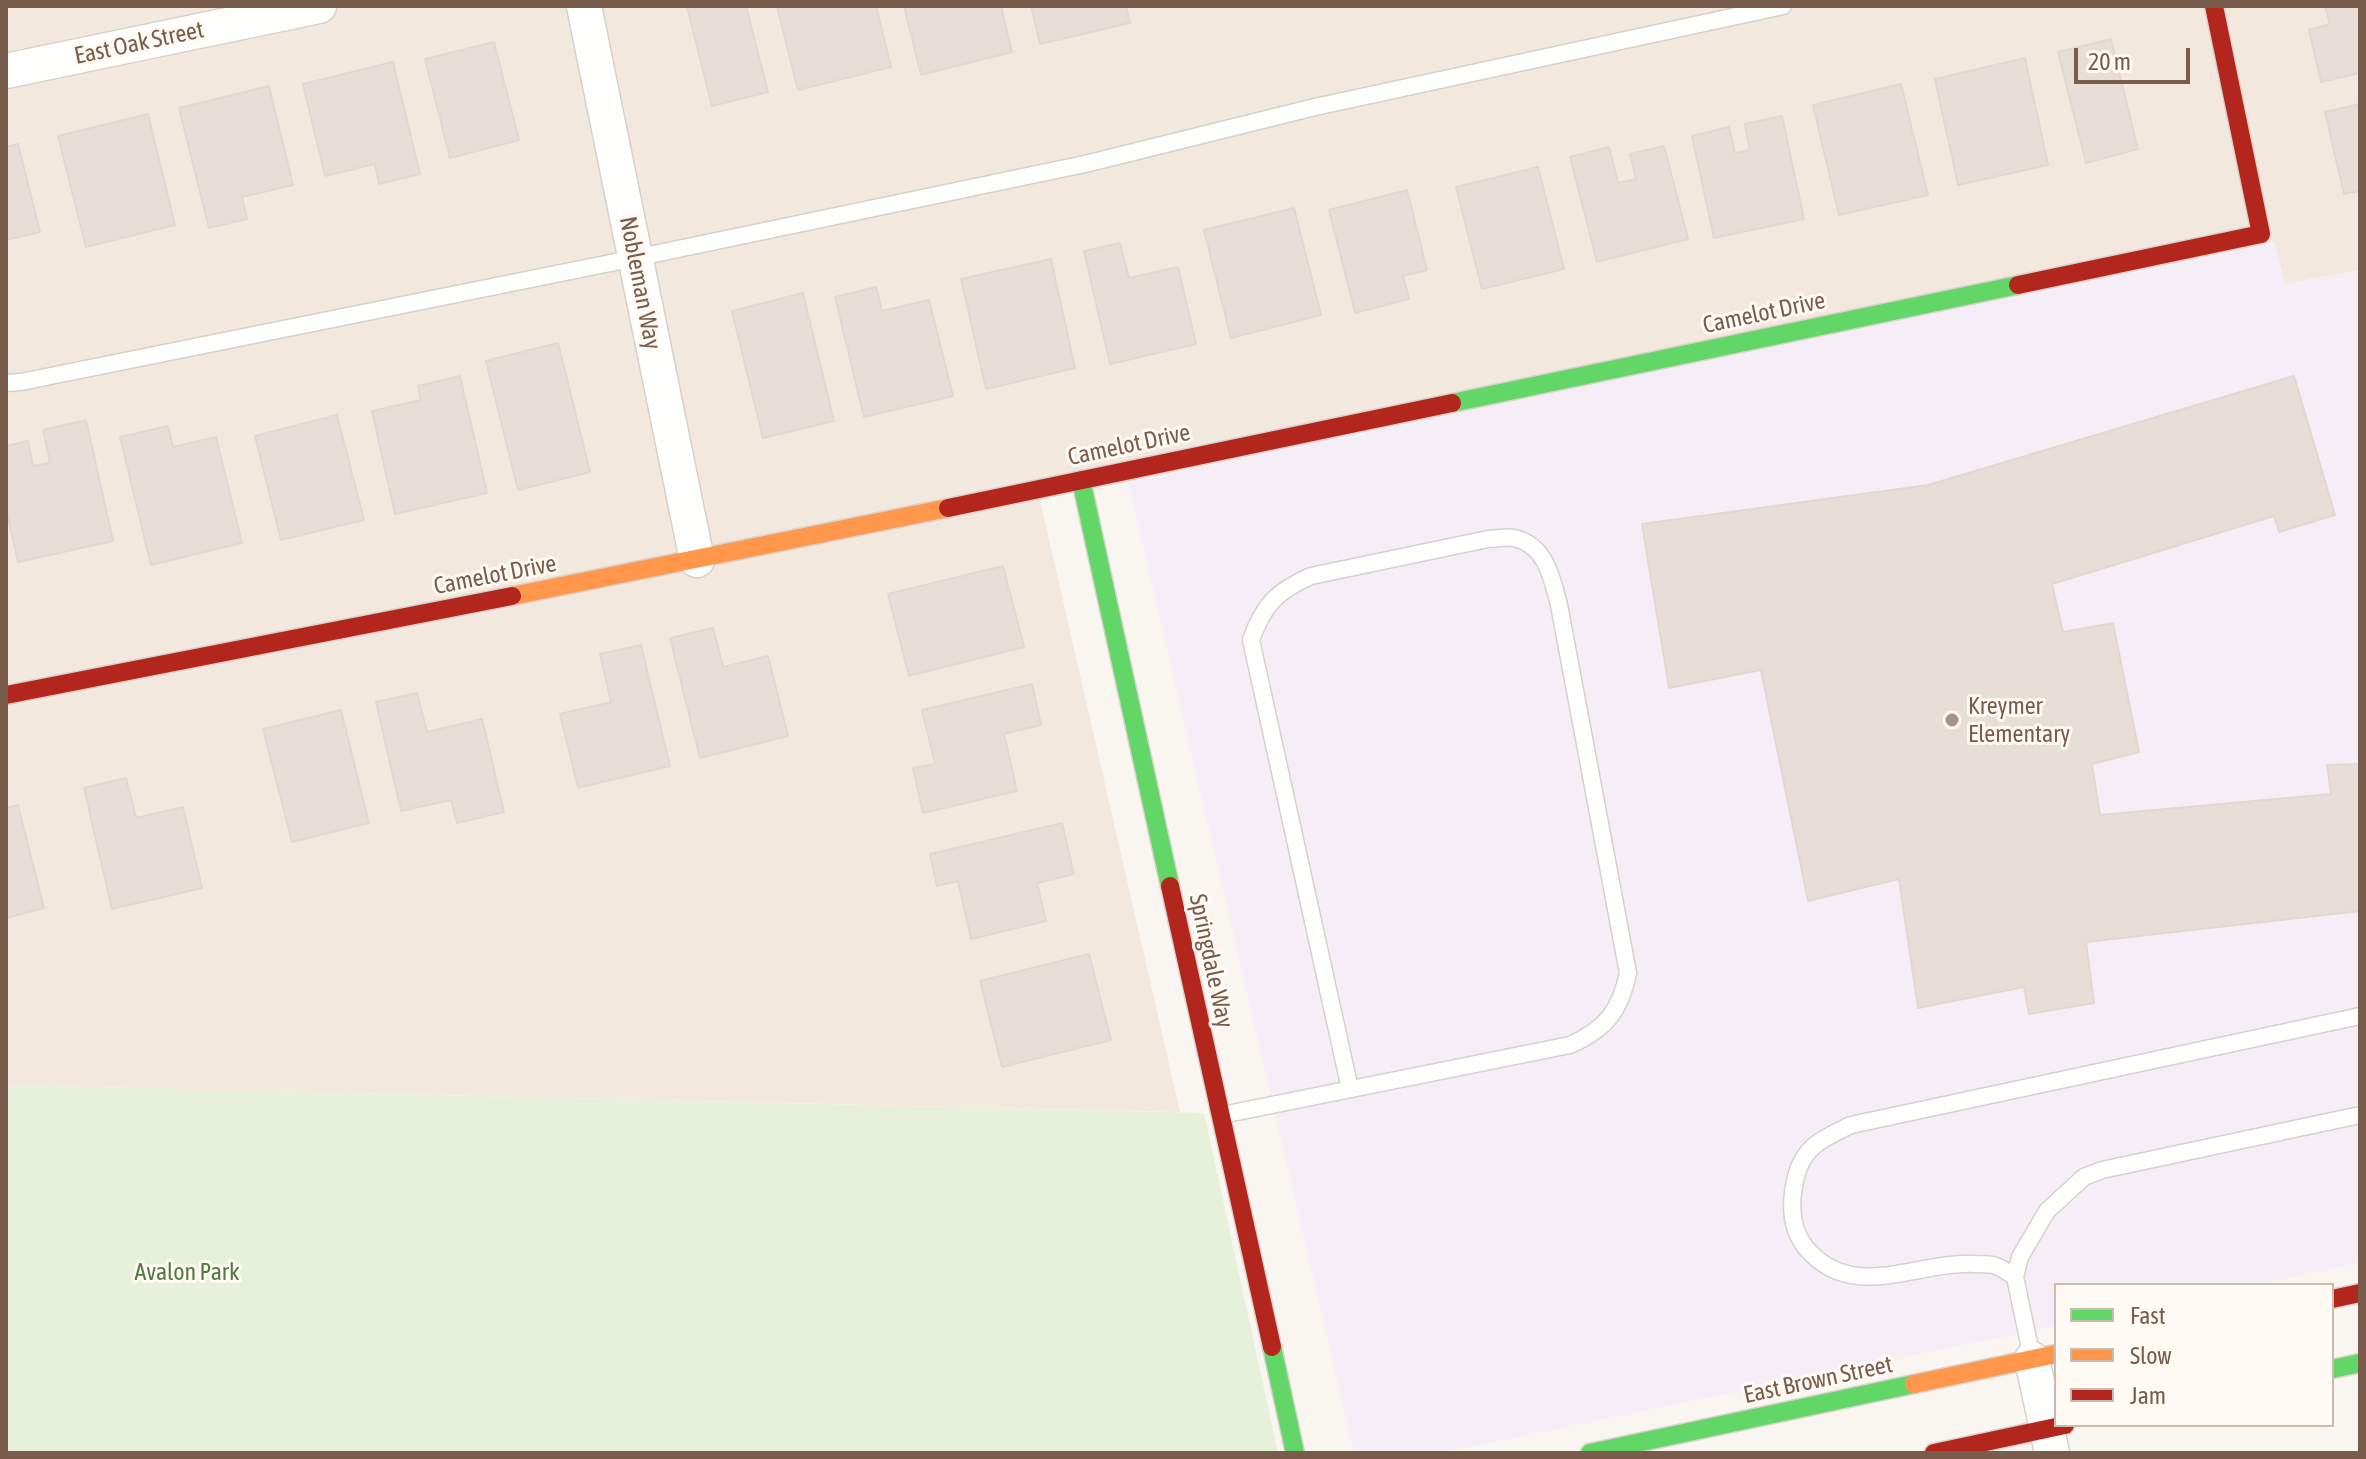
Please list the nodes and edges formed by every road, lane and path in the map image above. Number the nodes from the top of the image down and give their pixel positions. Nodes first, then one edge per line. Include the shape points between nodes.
1 (319, 6) edge
2 (584, 6) edge
3 (1783, 6) edge
4 (2214, 6) edge
5 (6, 71) edge
6 (635, 258) junction
7 (6, 383) edge
8 (1081, 480) junction
9 (697, 560) junction
10 (6, 695) edge
11 (2360, 1016) edge
12 (1350, 1089) junction
13 (1220, 1115) junction
14 (2360, 1115) edge
15 (2015, 1277) junction
16 (2360, 1293) edge
17 (2334, 1299) edge
18 (2044, 1357) edge
19 (2360, 1363) edge
20 (2334, 1369) edge
21 (2055, 1436) edge
22 (1295, 1453) edge
23 (1590, 1453) edge
24 (1934, 1453) edge

1 - 5 street, East Oak Street
2 - 6 street, Nobleman Way
3 - 6 lane via 1330,103 1085,164
4 - 8 street, Camelot Drive via 2261,234
6 - 7 lane
6 - 9 street, Nobleman Way
8 - 9 street, Camelot Drive
8 - 13 street, Springdale Way
9 - 10 street, Camelot Drive
11 - 15 lane via 1851,1125 1818,1140 1799,1163 1792,1215 1799,1240 1840,1274 1868,1278 1966,1263 1993,1265
12 - 12 lane via 1570,1045 1606,1024 1624,993 1628,973 1556,594 1546,562 1534,546 1513,538 1311,576 1286,587 1270,603 1251,640
12 - 13 lane
13 - 22 street, Springdale Way
14 - 15 lane via 2084,1177 2047,1211 2020,1257
15 - 18 lane
16 - 17 street
18 - 21 street
18 - 23 street, East Brown Street
19 - 20 street
21 - 24 street

